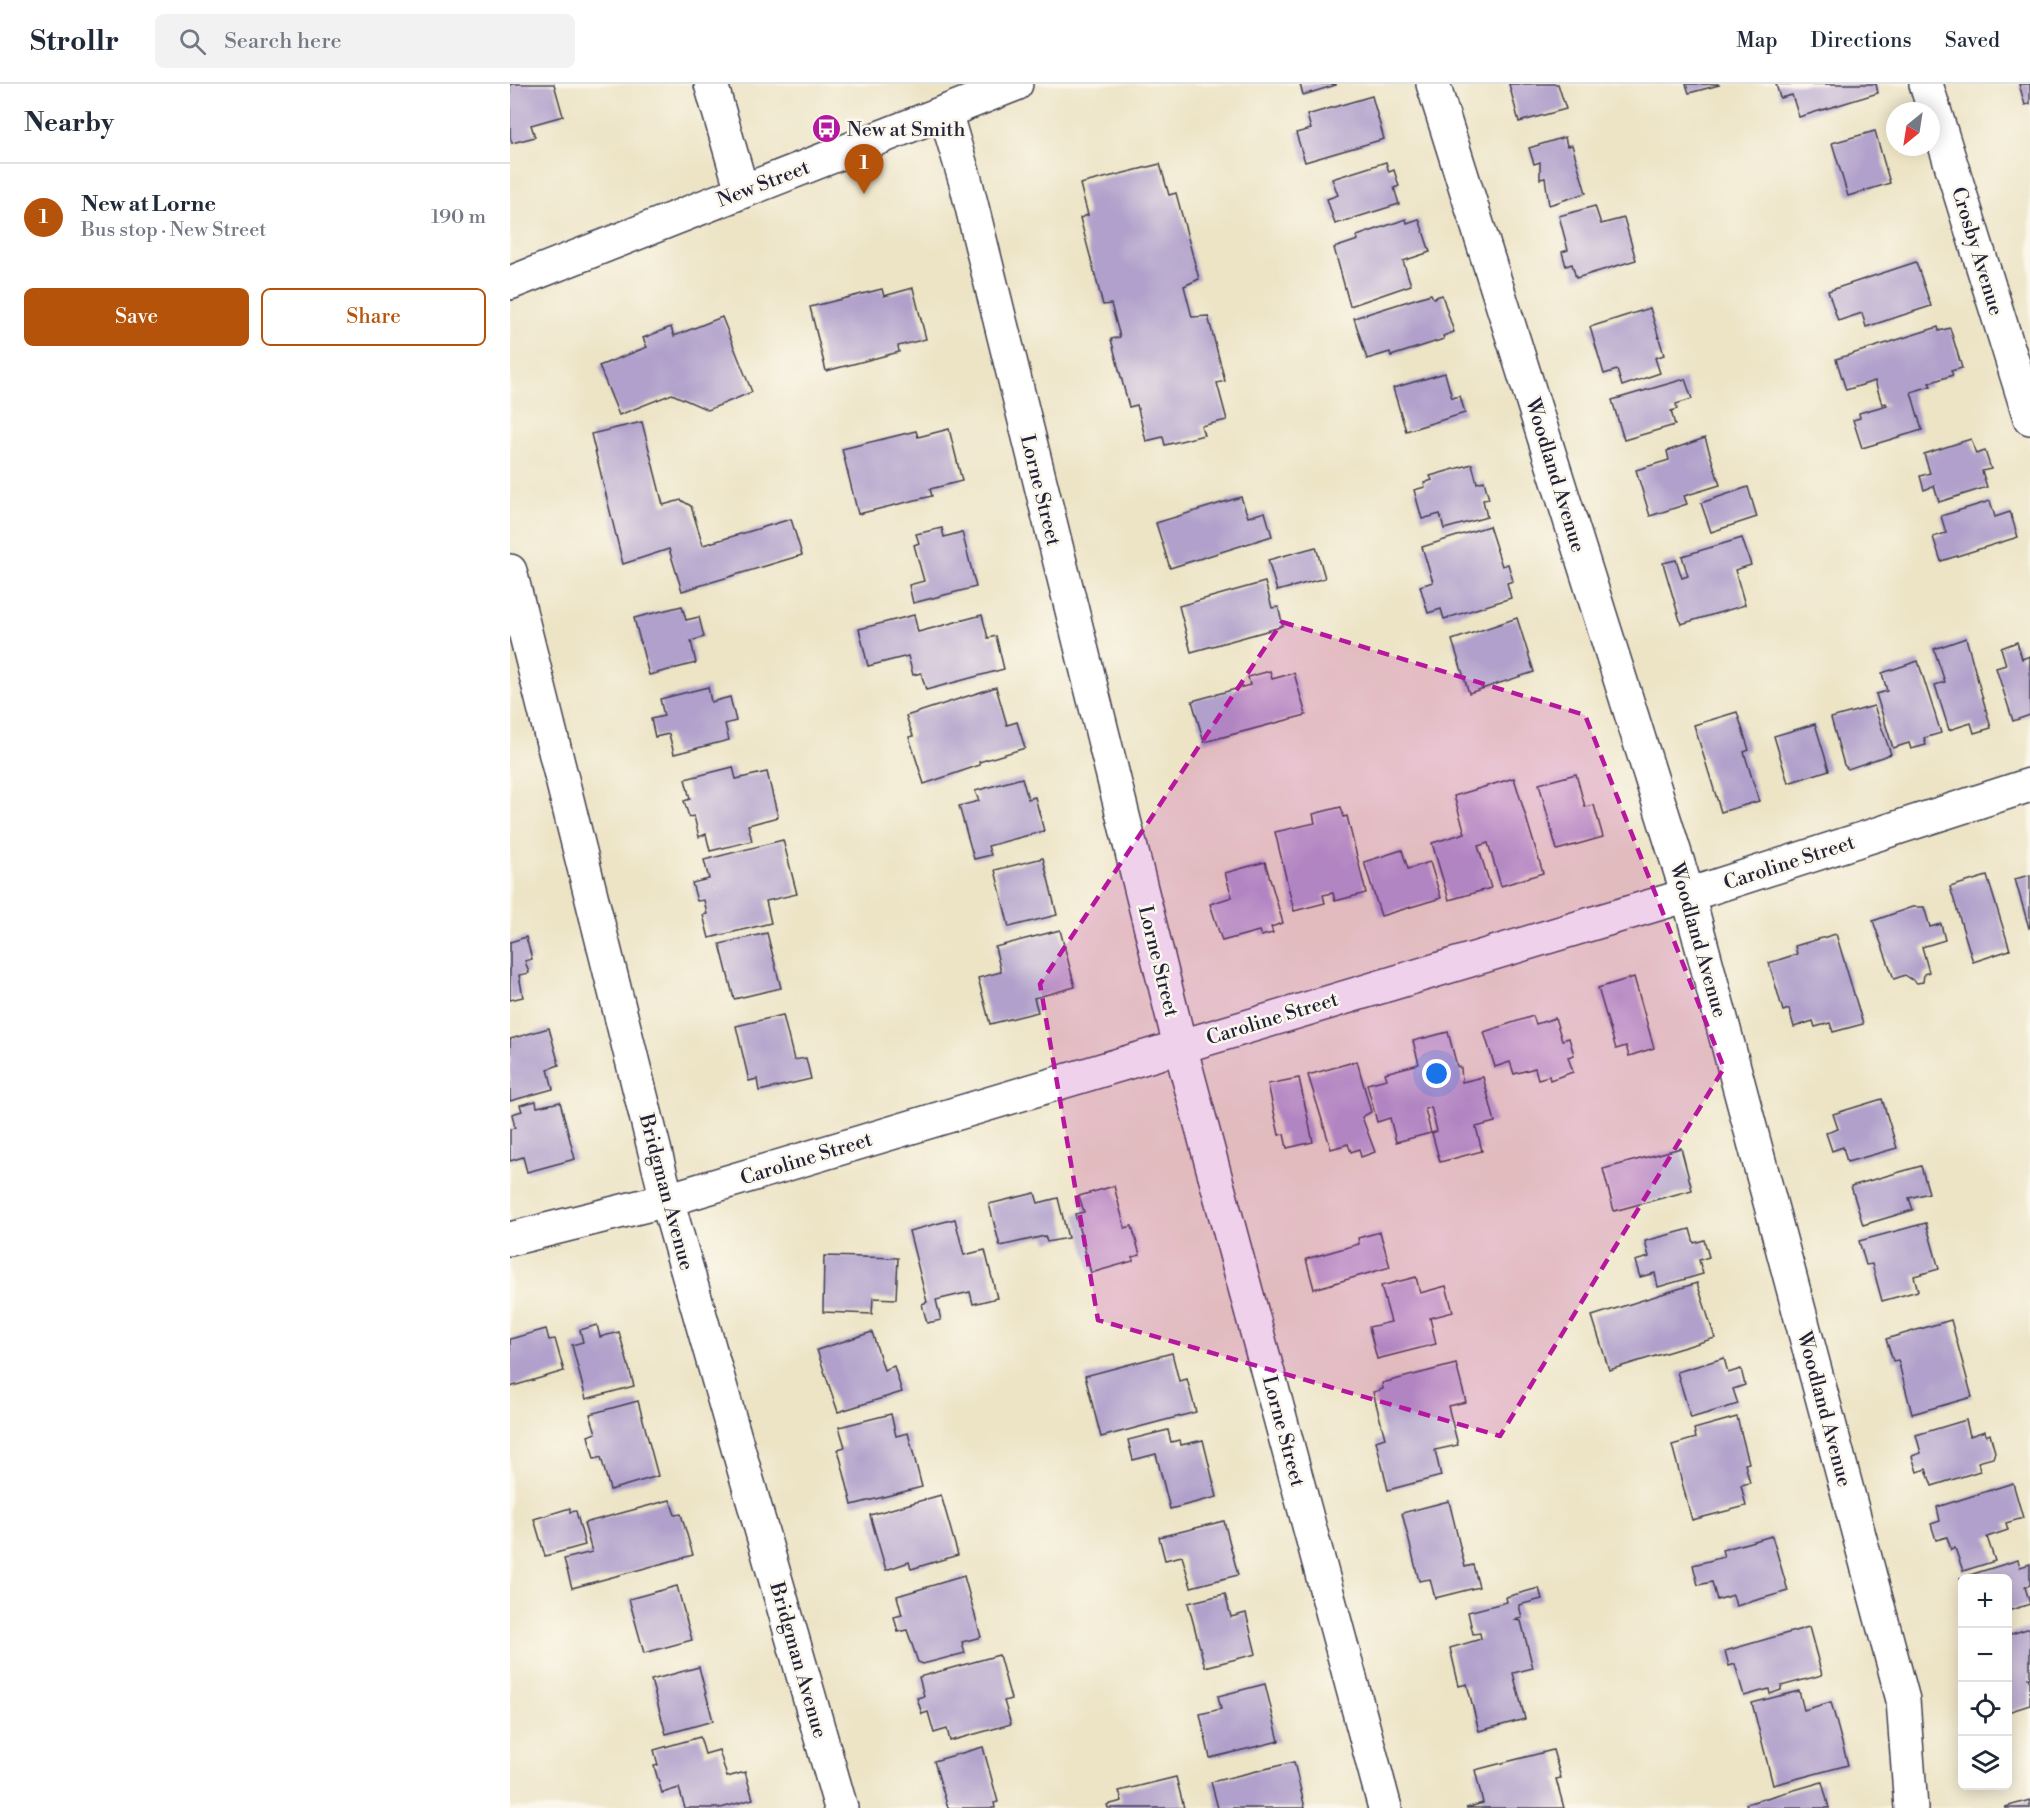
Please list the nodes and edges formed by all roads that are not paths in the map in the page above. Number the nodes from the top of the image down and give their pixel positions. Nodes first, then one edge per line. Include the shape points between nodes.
1 (711, 84) edge
2 (1016, 84) edge
3 (1433, 84) edge
4 (1926, 84) edge
5 (945, 112) junction
6 (742, 191) junction
7 (510, 283) edge
8 (2030, 418) edge
9 (510, 571) edge
10 (2030, 785) edge
11 (1688, 895) junction
12 (1180, 1046) junction
13 (668, 1200) junction
14 (510, 1239) edge
15 (841, 1808) edge
16 (1385, 1808) edge
17 (1911, 1808) edge

1 - 6 street
2 - 5 street, New Street
3 - 11 street, Woodland Avenue
4 - 8 street, Crosby Avenue
5 - 6 street, New Street
5 - 12 street, Lorne Street via 966,183
6 - 7 street, New Street
9 - 13 street, Bridgman Avenue
10 - 11 street, Caroline Street
11 - 12 street, Caroline Street
11 - 17 street, Woodland Avenue via 1902,1700
12 - 13 street, Caroline Street
12 - 16 street, Lorne Street
13 - 14 street, Caroline Street
13 - 15 street, Bridgman Avenue

